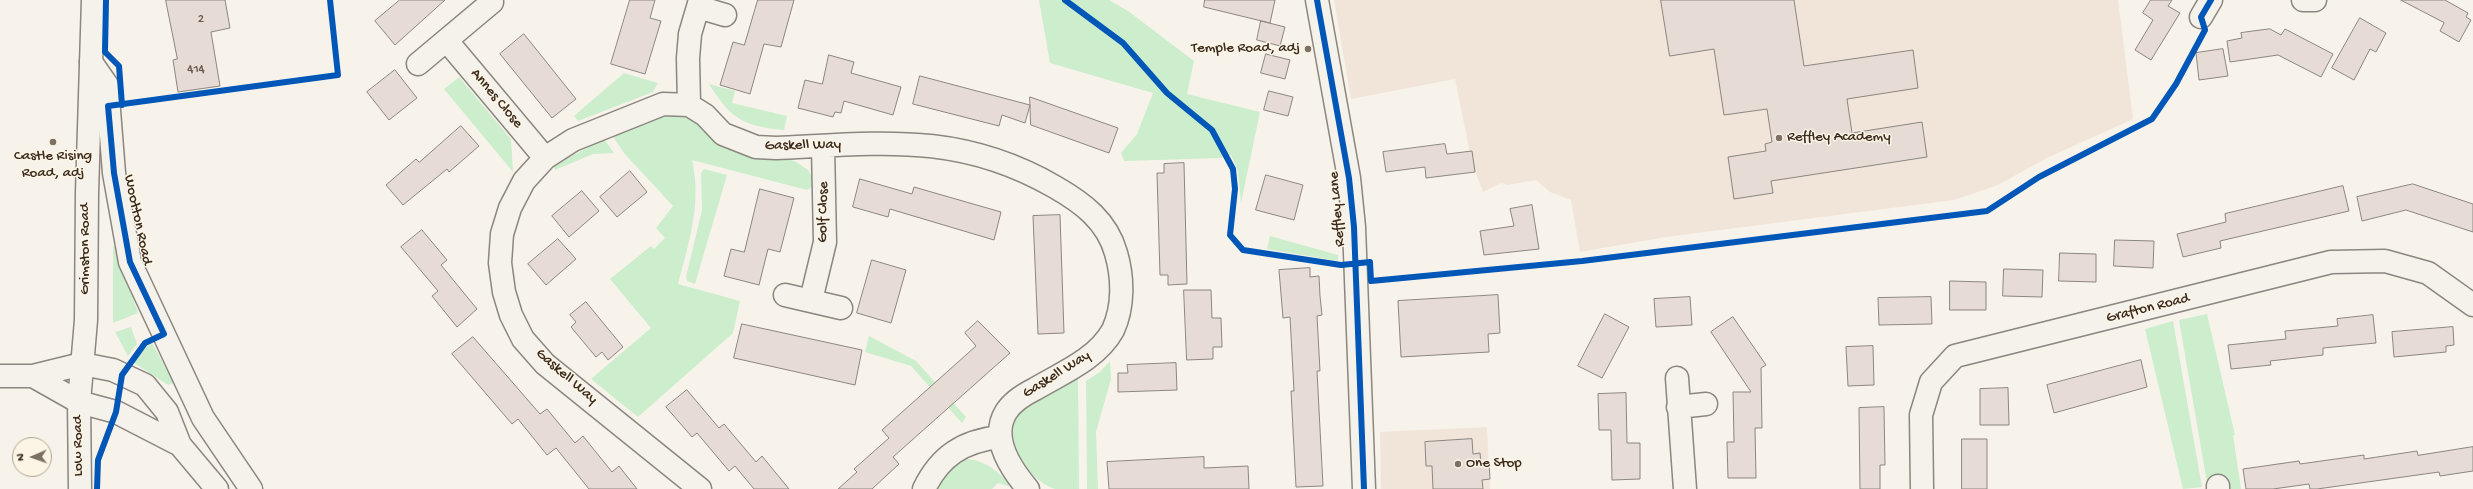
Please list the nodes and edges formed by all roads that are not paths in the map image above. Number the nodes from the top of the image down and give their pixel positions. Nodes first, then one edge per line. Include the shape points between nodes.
1 (93, 0) edge
2 (1318, 0) edge
3 (2303, 0) edge
4 (2316, 0) edge
5 (492, 2) dead end
6 (699, 4) edge
7 (725, 15) dead end
8 (447, 41) junction
9 (91, 62) junction
10 (418, 64) dead end
11 (689, 105) junction
12 (823, 146) junction
13 (545, 158) junction
14 (785, 295) dead end
15 (811, 300) junction
16 (2473, 305) edge
17 (841, 308) dead end
18 (82, 364) junction
19 (0, 376) edge
20 (33, 376) junction
21 (1676, 378) dead end
22 (79, 402) junction
23 (1706, 404) dead end
24 (1678, 407) junction
25 (1000, 437) junction
26 (180, 445) junction
27 (80, 489) edge
28 (216, 489) edge
29 (251, 489) edge
30 (700, 489) edge
31 (924, 489) edge
32 (1028, 489) edge
33 (1364, 489) edge
34 (1685, 489) edge
35 (1922, 489) edge

1 - 9 street, Grimston Road
2 - 33 street, Reffley Lane via 1350,185 1358,313
3 - 4 street
5 - 8 street
6 - 7 street
6 - 11 street via 690,34
8 - 10 street
8 - 13 street, Annes Close
9 - 18 street, Grimston Road via 86,320
9 - 29 street, Wootton Road via 107,85 114,173 130,262 203,418
11 - 12 street, Gaskell Way via 705,116 722,134 756,147
11 - 13 street, Gaskell Way via 664,104 637,113 573,140
12 - 15 street, Golf Close via 825,242
12 - 25 street, Gaskell Way via 907,142 947,147 985,156 1016,167 1082,203 1100,221 1112,240 1119,263 1122,287 1113,330 1099,348 1081,363 1022,396 1006,412
13 - 30 street, Gaskell Way via 524,181 510,208 502,234 500,263 504,292 511,315 523,339 545,364
14 - 15 street
15 - 17 street
16 - 35 street, Grafton Road via 2428,273 2385,261 2331,262 1955,356 1931,382 1921,415
18 - 20 street
18 - 22 street, Grimston Road
18 - 26 street via 114,370 145,385 167,412
19 - 20 street
20 - 22 street
21 - 24 street
22 - 26 street via 116,412
22 - 27 street, Low Road
23 - 24 street
24 - 34 street
25 - 31 street via 986,438 953,451 938,465
25 - 32 street via 1006,458
26 - 28 street

